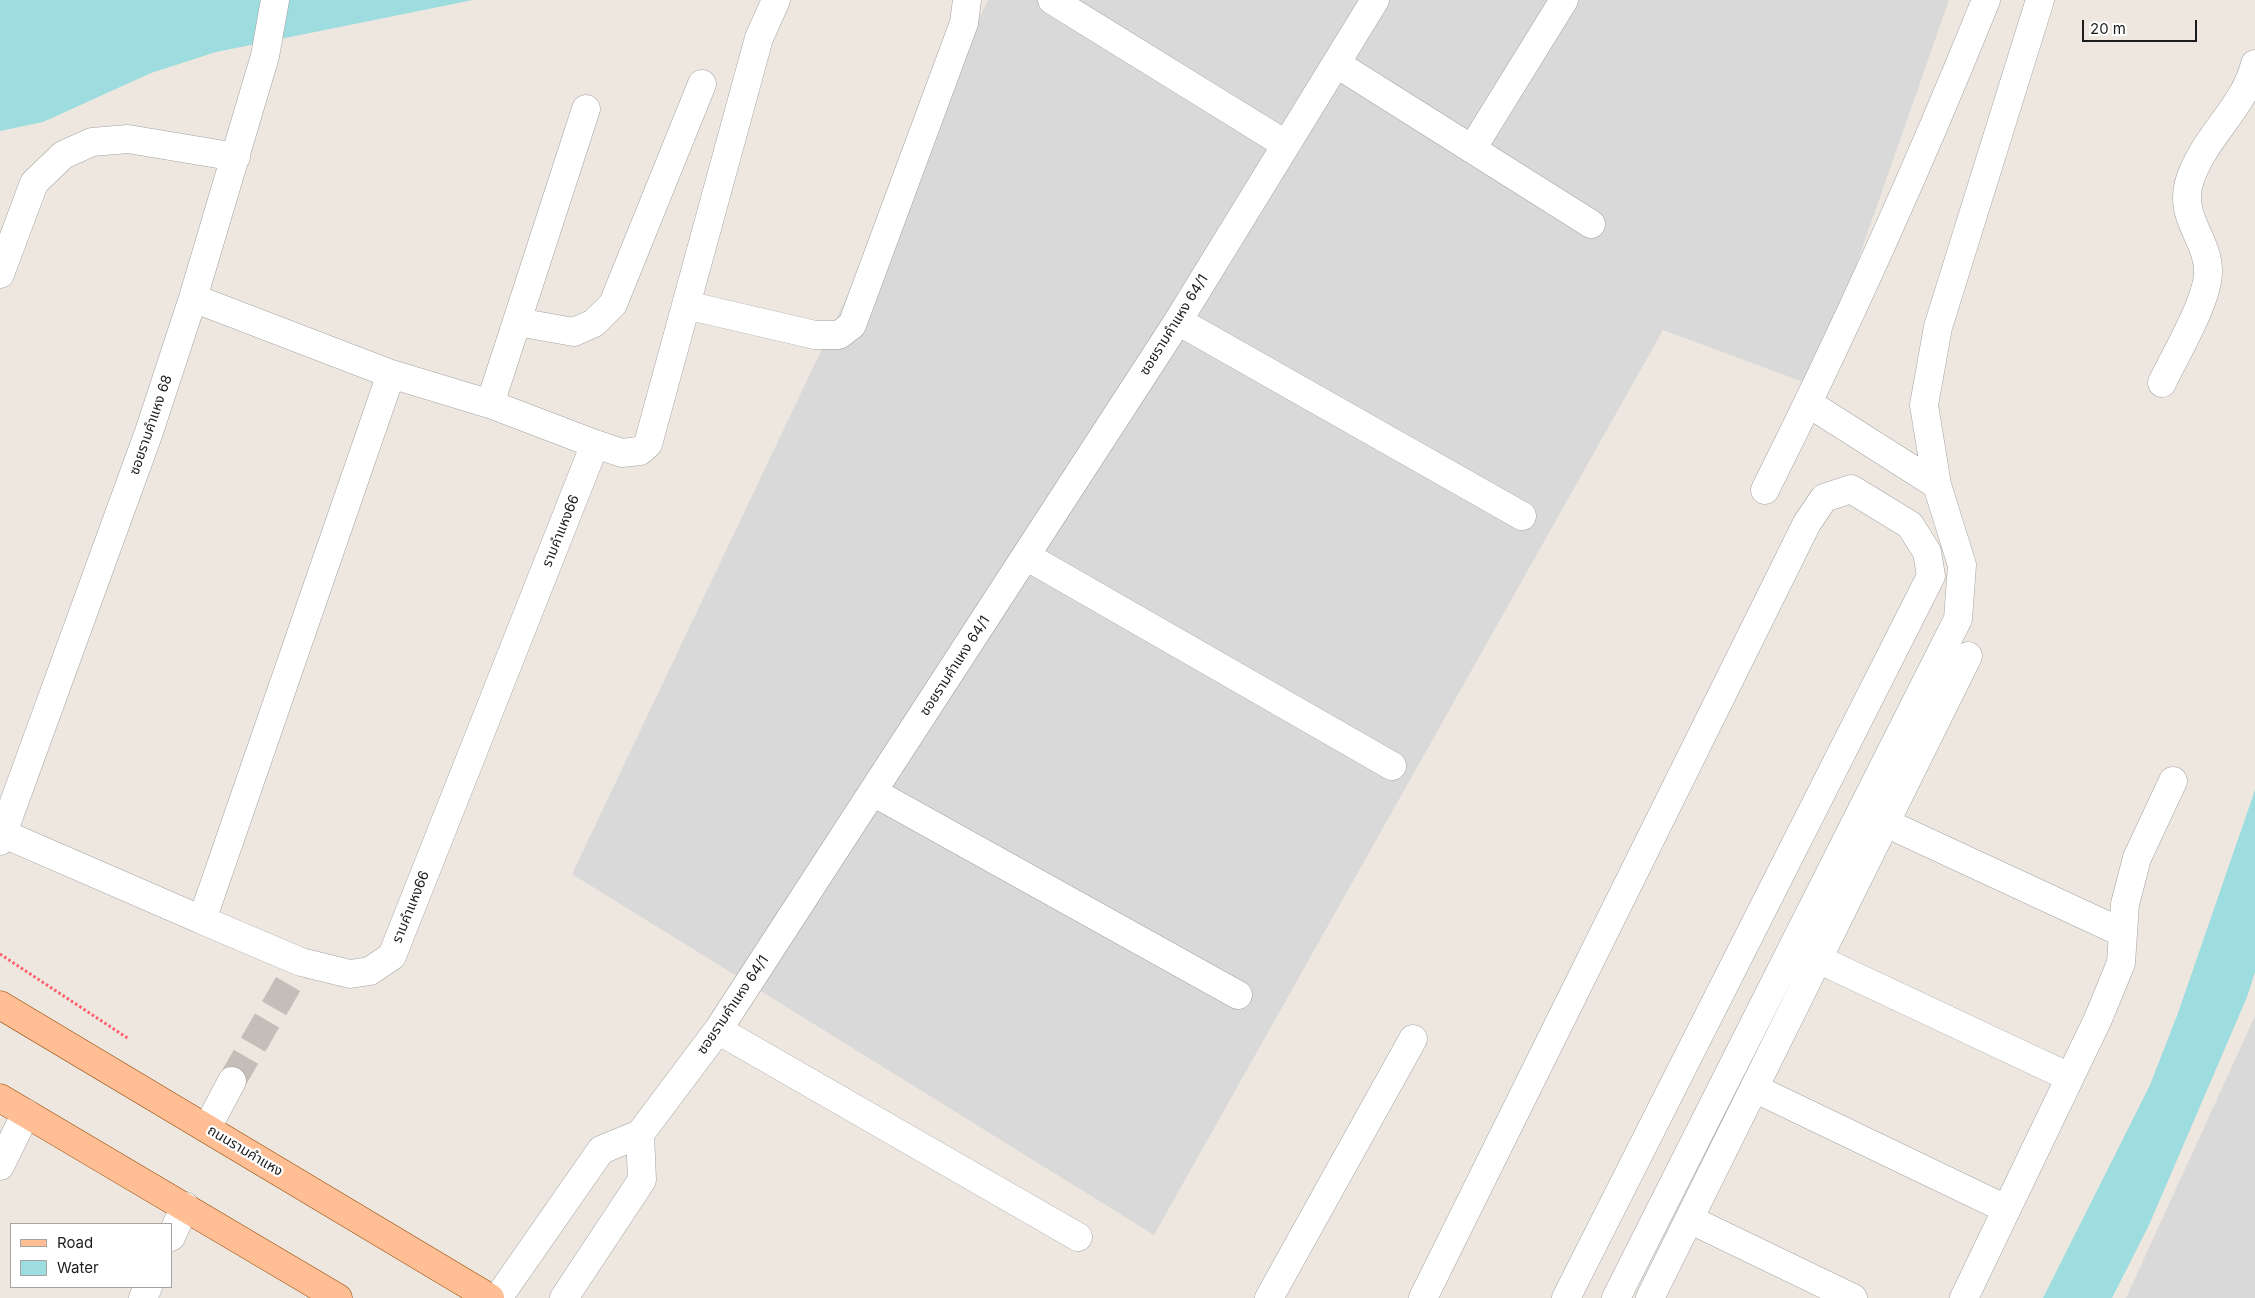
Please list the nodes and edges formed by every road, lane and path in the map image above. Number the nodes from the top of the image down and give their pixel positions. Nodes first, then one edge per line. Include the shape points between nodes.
1 (275, 0) edge
2 (776, 0) edge
3 (967, 0) edge
4 (1052, 0) edge
5 (1375, 0) edge
6 (1564, 0) edge
7 (1986, 0) edge
8 (2040, 0) edge
9 (1337, 64) junction
10 (2255, 64) edge
11 (702, 84) dead end
12 (2250, 95) edge
13 (586, 109) dead end
14 (1285, 144) junction
15 (1472, 149) junction
16 (236, 157) junction
17 (1591, 224) dead end
18 (0, 274) edge
19 (194, 298) junction
20 (686, 305) junction
21 (1178, 321) junction
22 (517, 322) junction
23 (391, 374) junction
24 (2162, 383) dead end
25 (1808, 403) junction
26 (490, 404) junction
27 (596, 444) junction
28 (1937, 485) junction
29 (1765, 490) dead end
30 (1522, 516) dead end
31 (1026, 556) junction
32 (1921, 598) junction
33 (1958, 619) junction
34 (1968, 656) dead end
35 (1392, 766) dead end
36 (2173, 781) dead end
37 (873, 792) junction
38 (1886, 823) junction
39 (2, 837) edge
40 (202, 920) junction
41 (2123, 933) junction
42 (1818, 959) junction
43 (1238, 995) dead end
44 (0, 1005) edge
45 (718, 1030) junction
46 (1413, 1040) dead end
47 (2070, 1077) junction
48 (232, 1080) tunnel mouth
49 (1754, 1088) junction
50 (0, 1098) edge
51 (26, 1113) junction
52 (207, 1128) junction
53 (640, 1134) junction
54 (0, 1166) edge
55 (185, 1206) junction
56 (2006, 1209) junction
57 (1689, 1219) junction
58 (172, 1235) edge
59 (1078, 1237) dead end
60 (338, 1298) edge
61 (490, 1298) edge
62 (498, 1298) edge
63 (564, 1298) edge
64 (1268, 1298) edge
65 (1423, 1298) edge
66 (1566, 1298) edge
67 (1616, 1298) edge
68 (1650, 1298) edge
69 (1853, 1298) edge
70 (1964, 1298) edge

1 - 16 street, ซอยรามคำแหง 68 via 265,56
2 - 20 street via 760,38
3 - 20 street via 964,22 852,324 839,335 815,335
4 - 14 street
5 - 9 street, ซอยรามคำแหง 64/1
6 - 15 street
7 - 25 street via 1956,75
8 - 28 street via 1938,327 1924,405
9 - 14 street, ซอยรามคำแหง 64/1
9 - 15 street
10 - 12 street
11 - 22 street via 613,304 594,323 574,332
12 - 24 street via 2196,163 2188,186 2188,215 2204,251 2208,270 2206,290
13 - 22 street
14 - 21 street, ซอยรามคำแหง 64/1
15 - 17 street
16 - 18 street via 128,138 92,142 63,155 34,183
16 - 19 street, ซอยรามคำแหง 68
19 - 23 street
19 - 39 street, ซอยรามคำแหง 68 via 149,432
20 - 27 street via 648,444 640,451 622,453
21 - 30 street
21 - 31 street, ซอยรามคำแหง 64/1
22 - 26 street
23 - 26 street
23 - 40 street
25 - 28 street
25 - 29 street
26 - 27 street
27 - 40 street, รามคำแหง66 via 392,956 370,971 350,974 300,965
28 - 33 street via 1962,565
31 - 35 street
31 - 37 street, ซอยรามคำแหง 64/1
32 - 33 street
32 - 65 street via 1932,576 1927,552 1910,525 1851,489 1824,498 1807,523
32 - 66 street
33 - 67 street
34 - 38 street
36 - 41 street via 2137,858 2124,904
37 - 43 street
37 - 45 street, ซอยรามคำแหง 64/1
38 - 41 street
38 - 42 street
39 - 40 street, รามคำแหง66
41 - 47 street via 2121,963
42 - 47 street
42 - 49 street
44 - 52 main road, ถนนรามคำแหง
45 - 53 street, ซอยรามคำแหง 64/1
45 - 59 street
46 - 64 street
47 - 56 street
48 - 52 street
49 - 56 street
49 - 57 street
50 - 51 main road
51 - 54 street
51 - 55 main road
52 - 61 main road, ถนนรามคำแหง
53 - 62 street via 601,1150
53 - 63 street via 642,1180
55 - 58 street
55 - 60 main road
56 - 70 street
57 - 68 street
57 - 69 street

